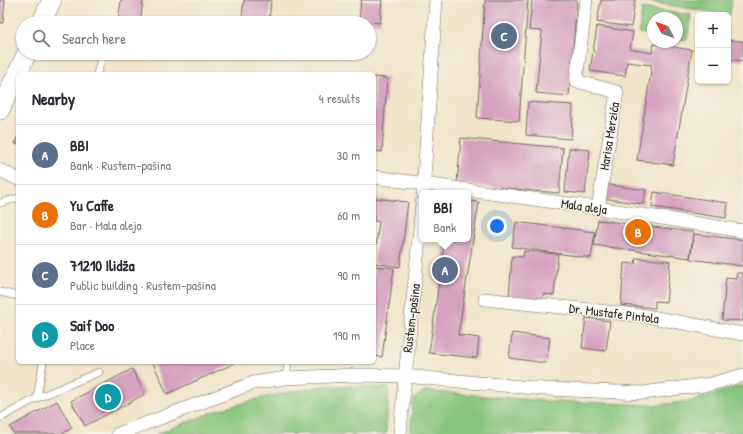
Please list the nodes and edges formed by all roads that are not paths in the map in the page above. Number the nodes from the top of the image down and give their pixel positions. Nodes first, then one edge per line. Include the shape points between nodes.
1 (52, 0) edge
2 (436, 0) edge
3 (586, 0) edge
4 (45, 16) edge
5 (24, 60) edge
6 (101, 60) edge
7 (18, 72) edge
8 (98, 72) edge
9 (16, 76) edge
10 (0, 110) edge
11 (0, 170) edge
12 (376, 177) edge
13 (16, 178) edge
14 (423, 188) edge
15 (440, 190) edge
16 (471, 193) edge
17 (16, 199) edge
18 (0, 203) edge
19 (598, 208) junction
20 (743, 231) edge
21 (419, 239) edge
22 (0, 292) edge
23 (16, 296) edge
24 (485, 298) dead end
25 (743, 334) edge
26 (43, 364) edge
27 (288, 364) edge
28 (99, 372) dead end
29 (743, 375) edge
30 (404, 376) junction
31 (286, 378) junction
32 (37, 398) junction
33 (0, 418) edge
34 (118, 434) edge
35 (400, 434) edge

1 - 4 main road
2 - 14 street
3 - 19 street, Harisa Merzića via 576,81 617,92
5 - 7 main road
6 - 8 lane
9 - 10 main road
11 - 13 street
12 - 14 street, Mala aleja
14 - 15 street, Mala aleja
16 - 19 street, Mala aleja
17 - 18 lane
19 - 20 street, Mala aleja
21 - 30 street, Rustem-pašina
22 - 23 lane
24 - 25 street, Dr. Mustafe Pintola via 646,316
26 - 32 lane
27 - 31 lane
28 - 32 lane
29 - 30 street via 711,384 643,393 544,389
30 - 31 street
30 - 35 street, Rustem-pašina
31 - 34 street via 253,383
32 - 33 lane

